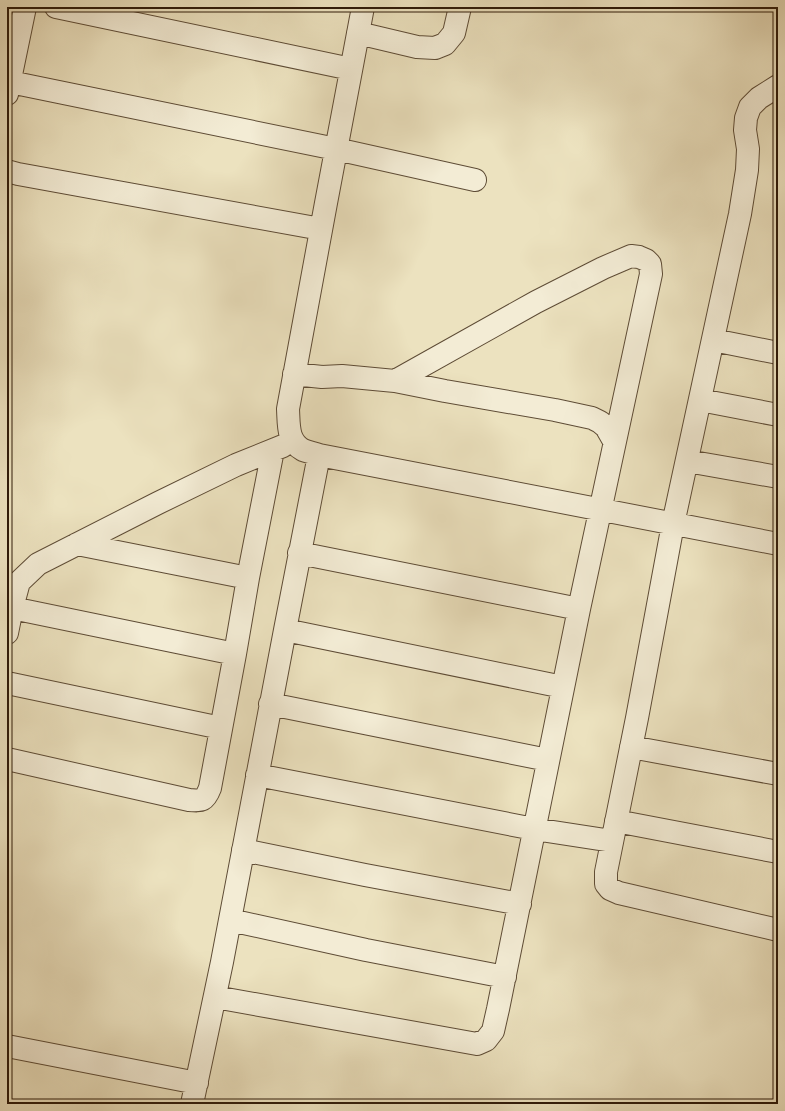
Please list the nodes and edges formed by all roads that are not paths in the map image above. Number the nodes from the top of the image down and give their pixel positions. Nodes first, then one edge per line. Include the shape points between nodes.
1 (25, 7) edge
2 (56, 7) edge
3 (363, 7) edge
4 (460, 7) edge
5 (358, 33) junction
6 (351, 69) junction
7 (778, 86) edge
8 (8, 88) edge
9 (336, 149) junction
10 (7, 171) edge
11 (475, 180) dead end
12 (321, 229) junction
13 (713, 340) junction
14 (778, 353) edge
15 (294, 374) junction
16 (395, 381) junction
17 (700, 400) junction
18 (778, 415) edge
19 (614, 441) junction
20 (294, 442) junction
21 (273, 450) junction
22 (319, 455) junction
23 (687, 461) junction
24 (778, 477) edge
25 (600, 510) junction
26 (674, 524) junction
27 (77, 544) junction
28 (778, 544) edge
29 (300, 553) junction
30 (248, 578) junction
31 (13, 581) edge
32 (12, 608) junction
33 (579, 609) junction
34 (285, 630) junction
35 (7, 633) edge
36 (235, 654) junction
37 (7, 683) edge
38 (563, 687) junction
39 (270, 704) junction
40 (221, 728) junction
41 (631, 747) junction
42 (7, 759) edge
43 (548, 760) junction
44 (778, 774) edge
45 (257, 775) junction
46 (534, 828) junction
47 (614, 831) junction
48 (243, 850) junction
49 (778, 852) edge
50 (520, 904) junction
51 (230, 920) junction
52 (778, 930) edge
53 (505, 977) junction
54 (215, 997) junction
55 (7, 1046) edge
56 (197, 1083) junction
57 (192, 1104) edge

1 - 8 street
2 - 6 street
3 - 5 street
4 - 5 street via 454,33 445,44 435,48 417,47
5 - 6 street
6 - 9 street
7 - 13 street via 750,107 746,118 747,170
8 - 9 street
9 - 11 street
9 - 12 street
10 - 12 street
12 - 15 street
13 - 14 street
13 - 17 street
15 - 16 street
15 - 20 street via 288,409 289,431
16 - 19 street via 592,418 606,427
16 - 19 street via 536,302 610,265 631,256 639,257 650,264 651,274
17 - 18 street
17 - 23 street
19 - 25 street
20 - 21 street
20 - 22 street via 302,449
21 - 27 street via 229,468
21 - 30 street
22 - 25 street
22 - 29 street
23 - 24 street
23 - 26 street
25 - 26 street
25 - 33 street
26 - 28 street
26 - 41 street
27 - 30 street
27 - 31 street via 38,564
29 - 33 street
29 - 34 street
30 - 36 street
31 - 32 street
32 - 35 street
32 - 36 street
33 - 38 street
34 - 38 street
34 - 39 street
36 - 40 street
37 - 40 street
38 - 43 street
39 - 43 street
39 - 45 street
40 - 42 street via 210,788 207,796 201,801
41 - 44 street
41 - 47 street
43 - 46 street
45 - 46 street
45 - 48 street
46 - 47 street
46 - 50 street
47 - 49 street
47 - 52 street via 606,872 606,884 610,889
48 - 50 street
48 - 51 street
50 - 53 street
51 - 53 street
51 - 54 street
53 - 54 street via 493,1031 486,1040 477,1044
54 - 56 street
55 - 56 street
56 - 57 street

